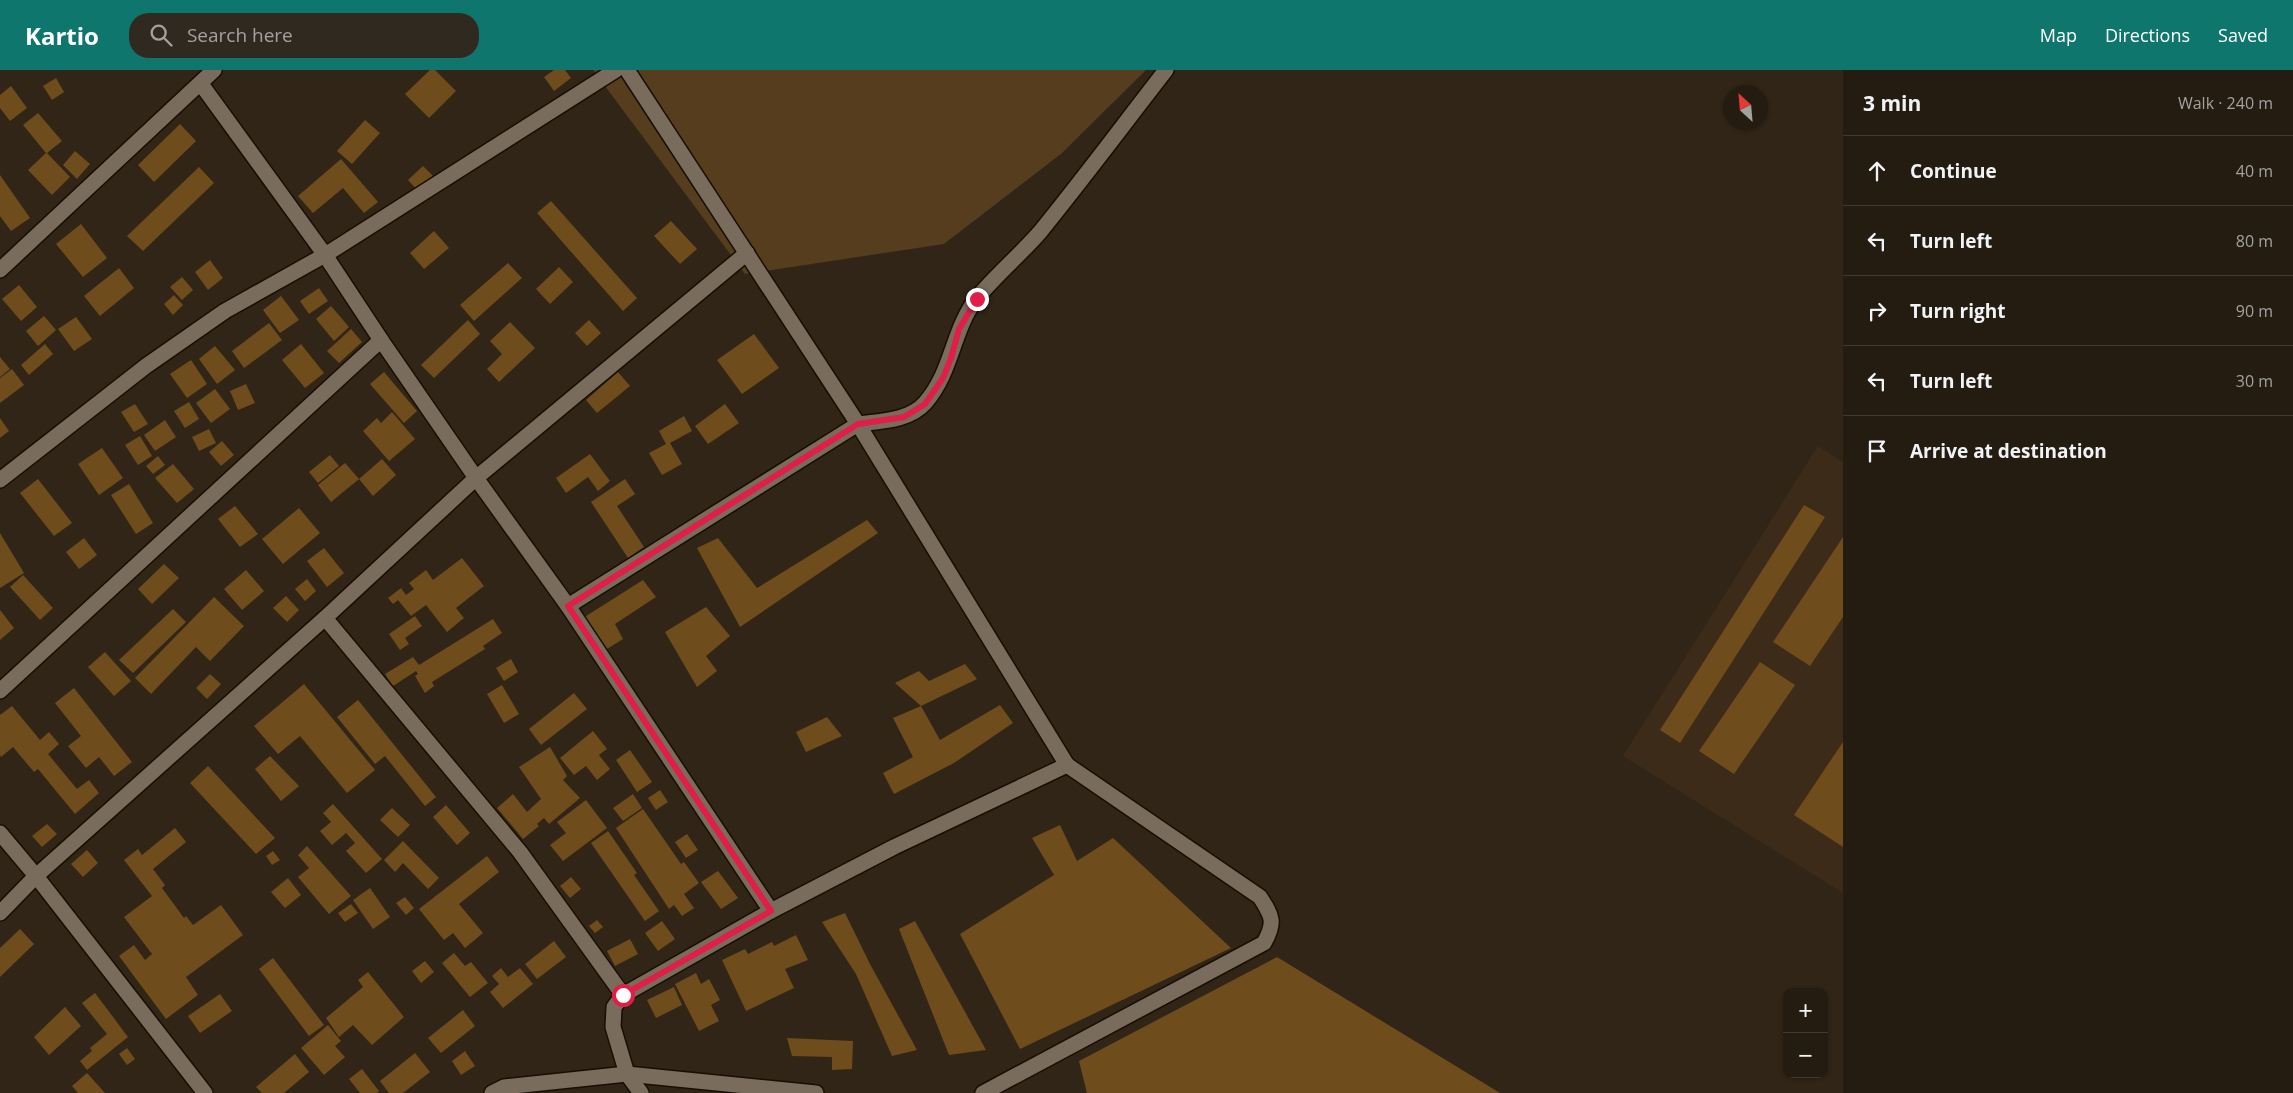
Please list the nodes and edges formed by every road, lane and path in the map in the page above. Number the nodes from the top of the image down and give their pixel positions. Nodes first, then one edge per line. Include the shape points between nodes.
1 (214, 70) edge
2 (616, 70) edge
3 (627, 70) edge
4 (1166, 70) edge
5 (201, 84) junction
6 (746, 253) junction
7 (325, 255) junction
8 (0, 270) edge
9 (381, 340) junction
10 (858, 424) junction
11 (476, 478) junction
12 (0, 480) edge
13 (568, 606) junction
14 (325, 618) junction
15 (0, 692) edge
16 (1067, 764) junction
17 (0, 833) edge
18 (36, 876) junction
19 (771, 911) junction
20 (0, 913) edge
21 (623, 995) junction
22 (627, 1074) junction
23 (205, 1093) edge
24 (492, 1093) edge
25 (641, 1093) edge
26 (816, 1093) edge
27 (983, 1093) edge

1 - 5 street
2 - 7 street
3 - 6 street
4 - 10 street via 1038,233 977,299 959,329 943,378 925,404 904,417
5 - 7 street
5 - 8 street
6 - 10 street
6 - 11 street
7 - 9 street
7 - 12 street via 225,310 146,366
9 - 11 street
9 - 15 street
10 - 13 street
10 - 16 street
11 - 13 street
11 - 14 street
13 - 19 street
14 - 18 street
14 - 21 street via 520,852
16 - 19 street via 894,847
16 - 27 street via 1260,897 1271,914 1272,928 1264,942
17 - 18 street
18 - 20 street
18 - 23 street
19 - 21 street
21 - 22 street via 612,1016
22 - 24 street via 504,1087
22 - 25 street
22 - 26 street

